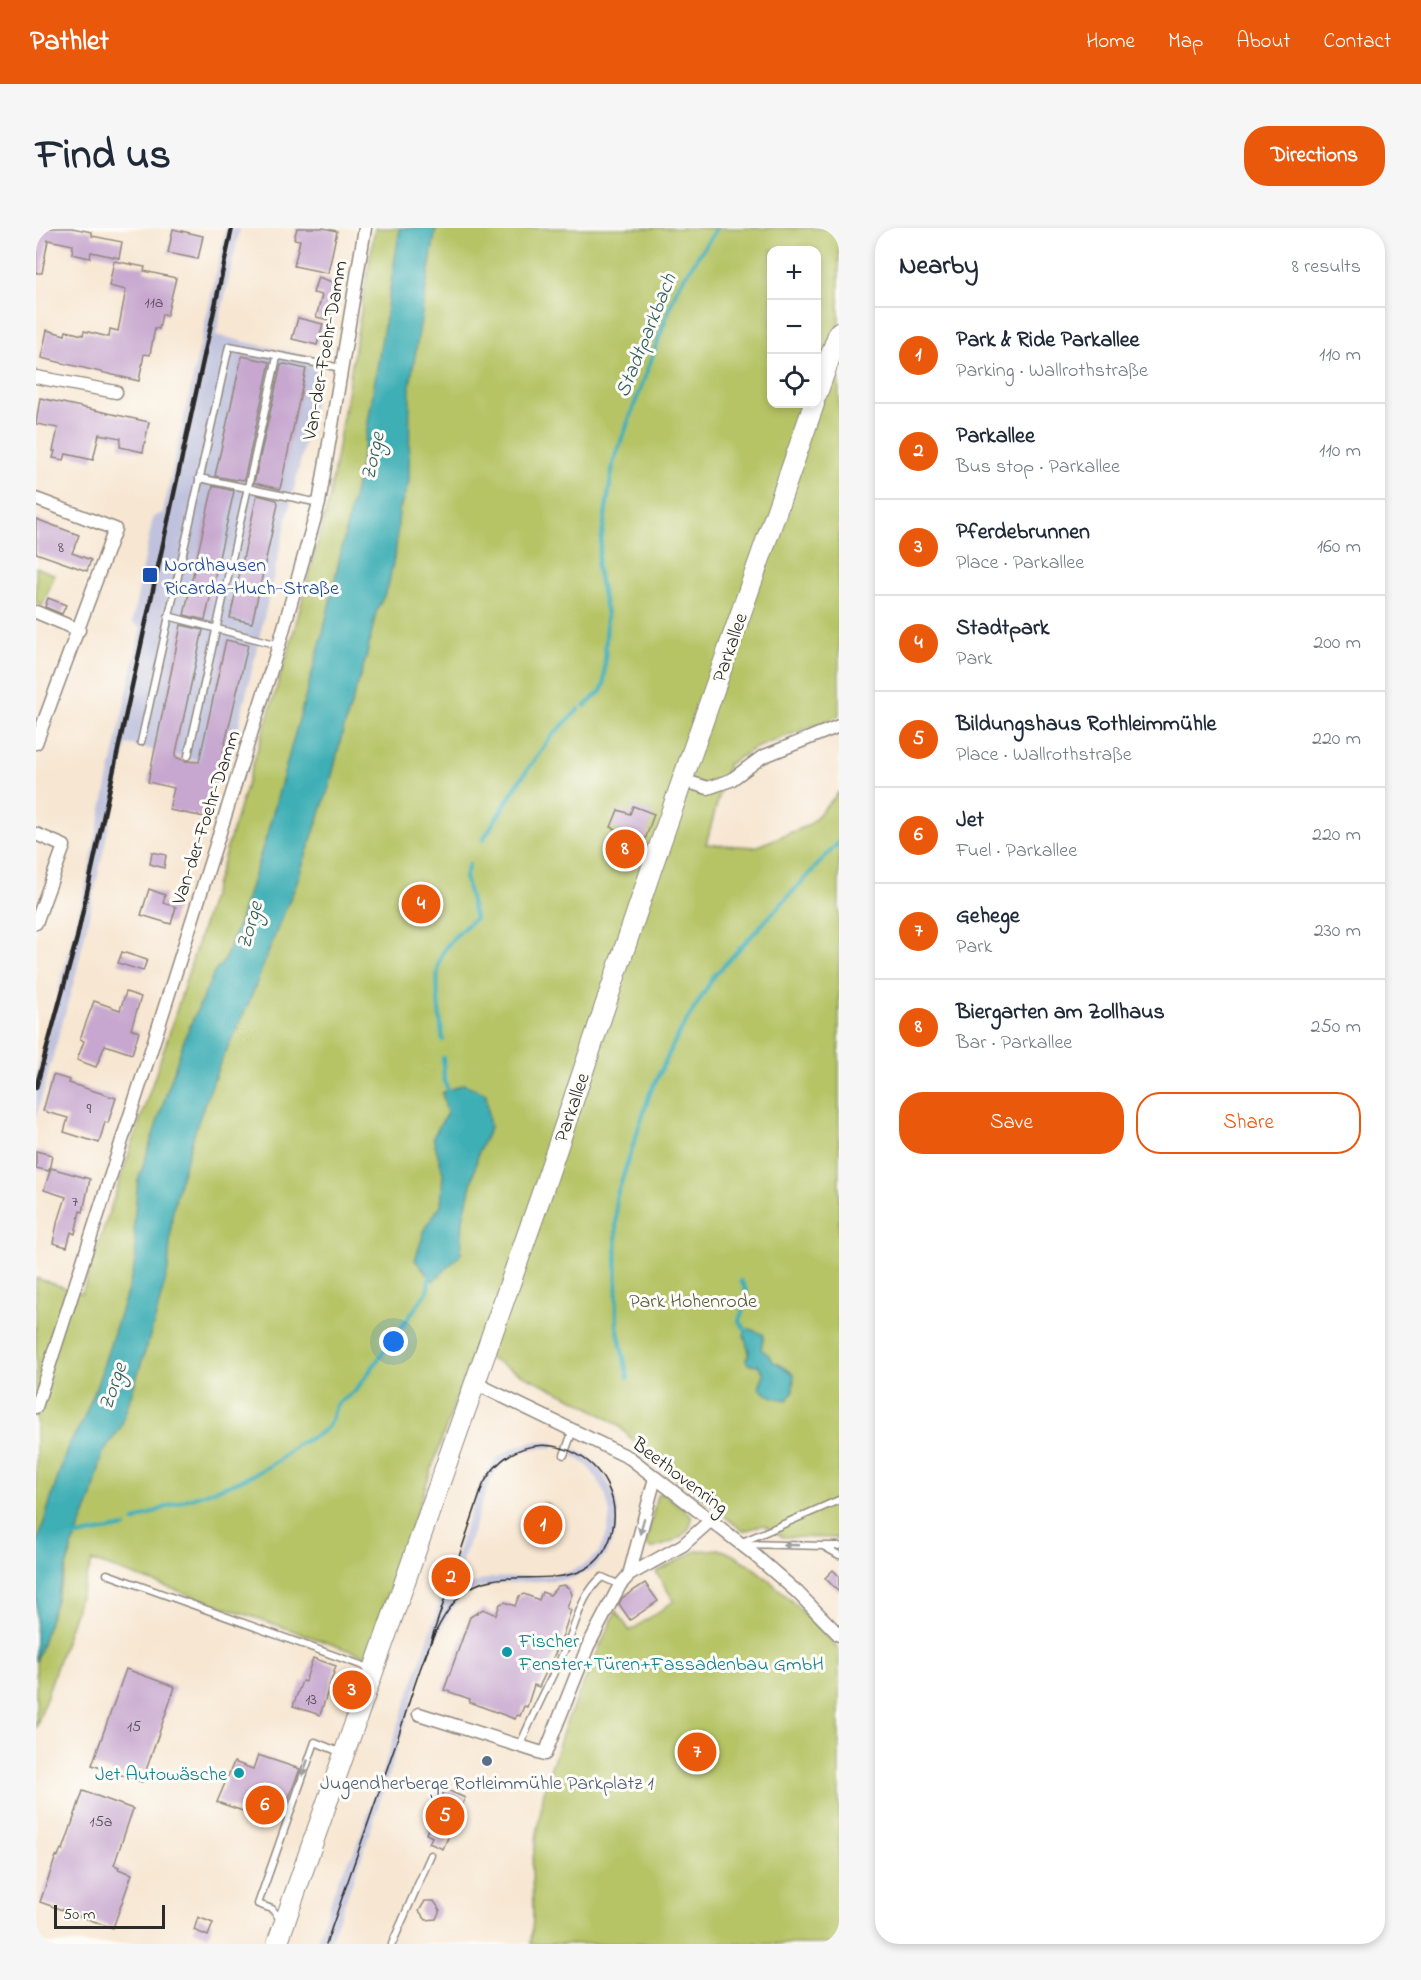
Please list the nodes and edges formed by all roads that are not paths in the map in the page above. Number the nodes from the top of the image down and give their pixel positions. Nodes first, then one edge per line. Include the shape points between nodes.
1 (365, 228) edge
2 (839, 332) edge
3 (277, 357) junction
4 (341, 368) junction
5 (36, 377) edge
6 (821, 382) edge
7 (116, 392) dead end
8 (813, 408) edge
9 (199, 478) junction
10 (248, 487) junction
11 (36, 499) edge
12 (319, 503) junction
13 (36, 612) edge
14 (168, 616) junction
15 (218, 628) junction
16 (79, 630) junction
17 (279, 645) junction
18 (839, 726) edge
19 (141, 742) dead end
20 (36, 743) edge
21 (188, 756) dead end
22 (682, 780) junction
23 (36, 834) edge
24 (36, 923) edge
25 (475, 1383) junction
26 (36, 1407) edge
27 (573, 1430) junction
28 (565, 1452) dead end
29 (655, 1478) junction
30 (839, 1500) edge
31 (710, 1521) junction
32 (740, 1544) junction
33 (822, 1546) junction
34 (839, 1546) edge
35 (839, 1555) edge
36 (107, 1574) dead end
37 (629, 1575) junction
38 (620, 1585) junction
39 (839, 1635) edge
40 (375, 1669) junction
41 (419, 1714) dead end
42 (520, 1746) junction
43 (343, 1753) junction
44 (431, 1855) dead end
45 (284, 1924) junction
46 (277, 1944) edge
47 (392, 1944) edge

1 - 4 street, Van-der-Foehr-Damm
2 - 6 main road
3 - 4 lane
3 - 9 lane via 229,346
3 - 10 lane
4 - 12 street, Van-der-Foehr-Damm
5 - 7 street
8 - 22 main road, Parkallee
9 - 10 lane
9 - 14 lane
10 - 12 lane
10 - 15 lane
11 - 16 street via 116,529
12 - 17 street, Van-der-Foehr-Damm
13 - 16 street
14 - 15 lane
14 - 19 lane
15 - 17 lane
15 - 21 lane
16 - 20 street
17 - 26 street, Van-der-Foehr-Damm
18 - 22 street via 762,758 730,780 708,788
22 - 25 main road, Parkallee
23 - 24 street via 64,846
25 - 27 street, Beethovenring
25 - 40 main road, Parkallee
27 - 28 lane
27 - 29 street, Beethovenring via 630,1458
29 - 31 street, Beethovenring
29 -> 37 street
30 - 32 lane
31 - 32 street, Beethovenring
31 - 37 street via 683,1545
33 -> 32 lane
32 - 39 street, Beethovenring via 797,1592
33 - 34 lane
33 - 35 lane
36 - 40 lane
37 - 38 street
38 - 42 lane via 602,1577 590,1588
38 - 42 street via 588,1646 545,1754
40 - 43 main road, Parkallee
41 - 42 street
43 - 45 main road, Parkallee
43 -> 45 lane via 315,1742 258,1904 272,1909
44 - 47 lane
45 - 46 main road, Parkallee

